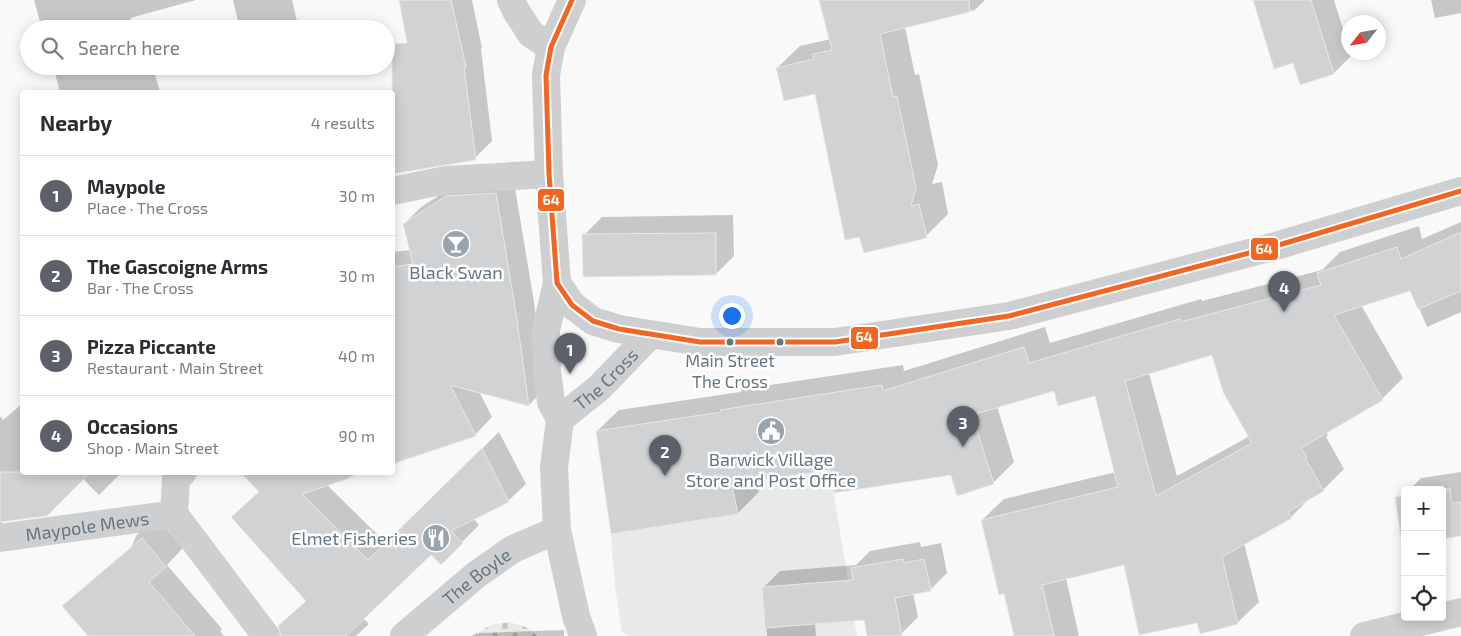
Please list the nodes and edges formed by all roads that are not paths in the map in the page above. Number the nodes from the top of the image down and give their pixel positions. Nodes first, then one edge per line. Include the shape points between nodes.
1 (511, 0) edge
2 (572, 0) edge
3 (551, 47) junction
4 (549, 174) junction
5 (395, 190) edge
6 (1461, 191) edge
7 (557, 283) junction
8 (650, 335) junction
9 (560, 419) junction
10 (180, 475) edge
11 (174, 514) junction
12 (557, 530) junction
13 (0, 538) edge
14 (1453, 622) edge
15 (266, 636) edge
16 (404, 636) edge
17 (583, 636) edge
18 (1364, 636) edge

1 - 3 street via 531,34
2 - 3 street, The Cross
3 - 4 street, The Cross via 546,75
4 - 5 street via 446,180
4 - 7 street, The Cross
6 - 8 street via 1272,247 1009,316 835,342 700,342
7 - 8 street via 572,305 594,321
7 - 9 street, The Cross via 546,330 551,402
8 - 9 street, The Cross via 599,388
9 - 12 street, The Cross via 554,468
10 - 11 street, Maypole Mews via 176,479
11 - 13 street, Maypole Mews
11 - 15 street, Maypole Mews
12 - 16 street, The Boyle via 506,553
12 - 17 street, The Cross
14 - 18 street

